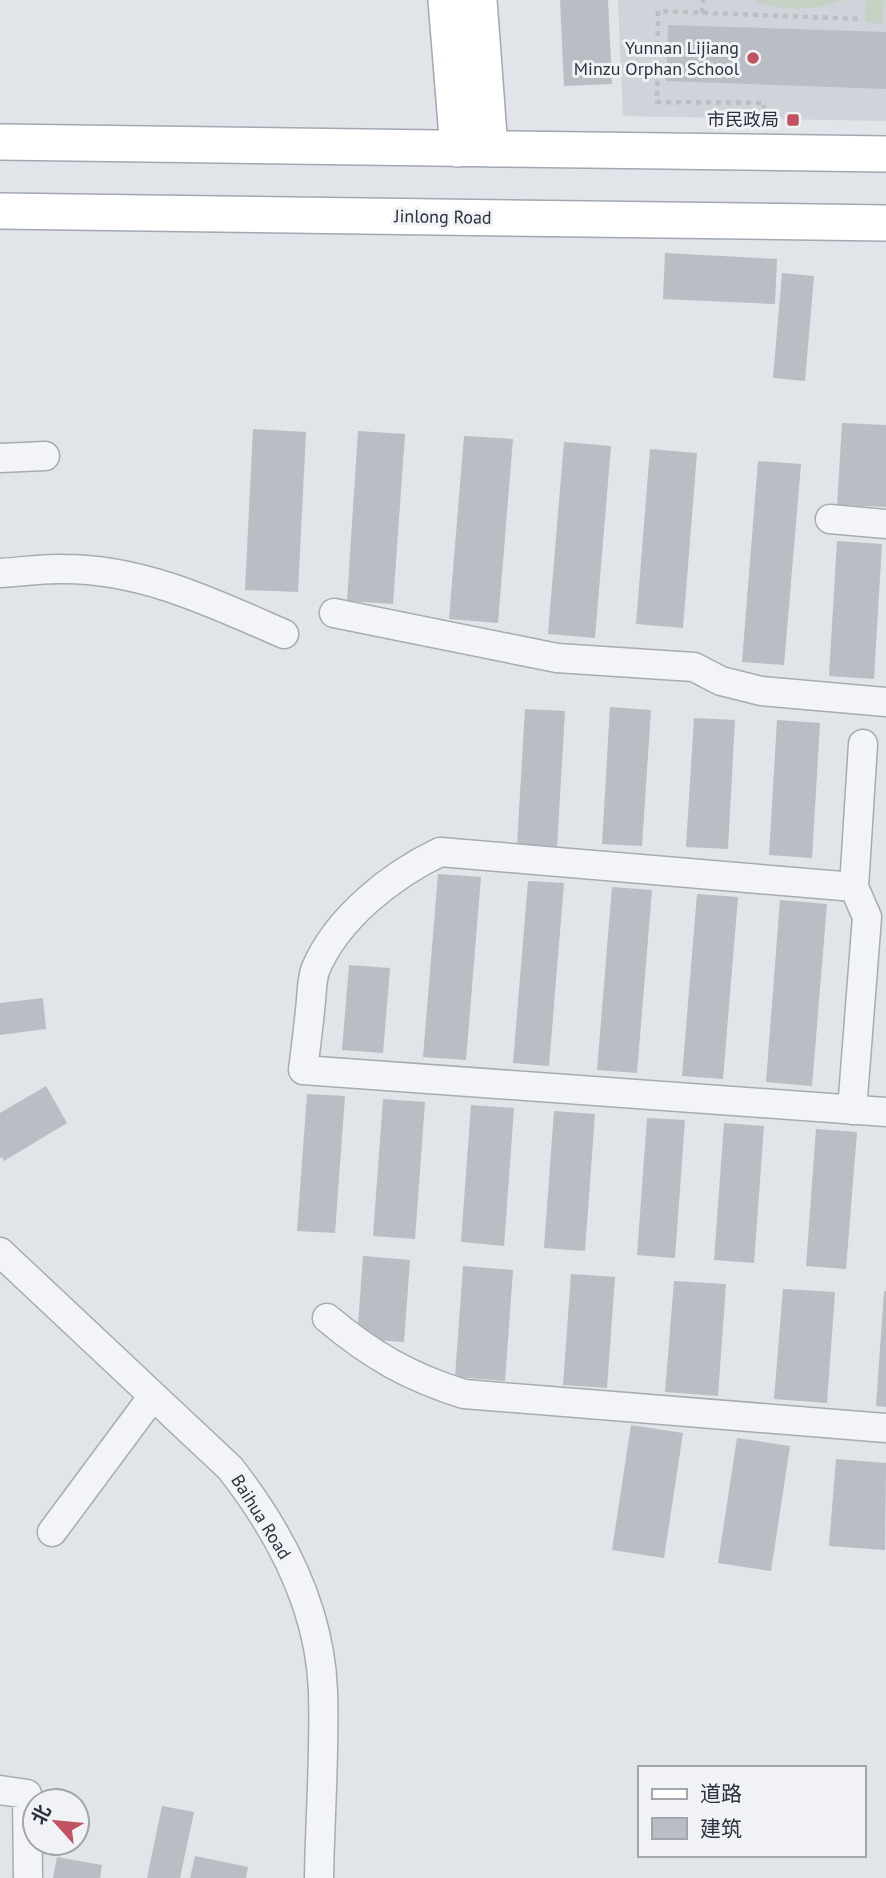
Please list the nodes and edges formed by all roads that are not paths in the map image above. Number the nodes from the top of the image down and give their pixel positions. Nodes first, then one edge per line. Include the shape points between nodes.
1 (446, 0) edge
2 (479, 0) edge
3 (0, 142) edge
4 (474, 149) junction
5 (886, 154) edge
6 (0, 211) edge
7 (886, 223) edge
8 (45, 456) dead end
9 (0, 458) edge
10 (830, 519) dead end
11 (886, 524) edge
12 (0, 573) edge
13 (334, 613) dead end
14 (284, 634) dead end
15 (886, 702) edge
16 (863, 744) dead end
17 (854, 887) junction
18 (852, 1110) junction
19 (886, 1112) edge
20 (0, 1252) edge
21 (327, 1318) dead end
22 (153, 1396) junction
23 (886, 1428) edge
24 (52, 1532) dead end
25 (0, 1790) edge
26 (28, 1878) edge
27 (319, 1878) edge

1 - 4 main road
2 - 4 main road
3 - 4 main road
4 - 5 main road
6 - 7 main road, Jinlong Road
8 - 9 street
10 - 11 street
12 - 14 street via 64,569 119,573 172,587
13 - 15 street via 557,658 694,667 721,681 761,691
16 - 17 street
17 - 18 street via 867,917
17 - 18 street via 440,852 372,896 331,943 315,970 303,1070
18 - 19 street
20 - 22 street, Baihua Road
21 - 23 street via 398,1369 464,1394
22 - 24 street
22 - 27 street, Baihua Road via 230,1468 255,1499 304,1597 323,1691
25 - 26 street via 27,1794

